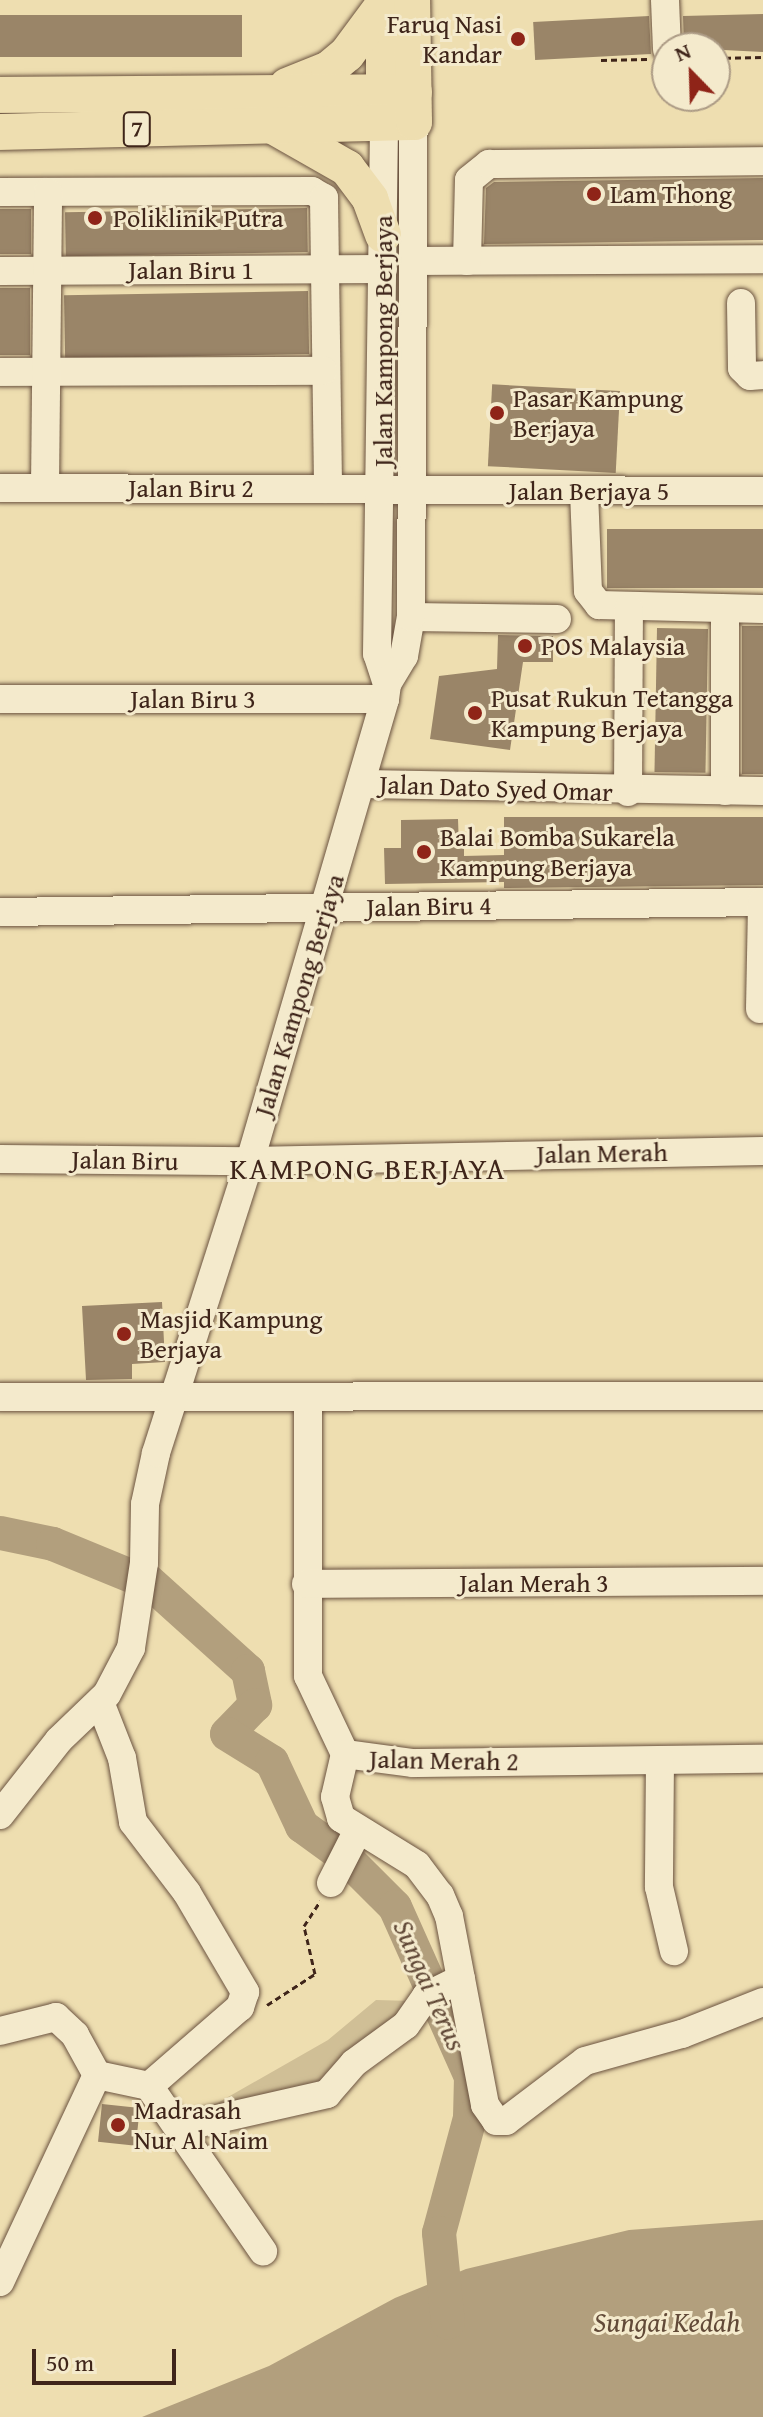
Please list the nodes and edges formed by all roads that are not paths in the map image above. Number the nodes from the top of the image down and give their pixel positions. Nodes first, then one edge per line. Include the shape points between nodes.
1 (665, 0) edge
2 (393, 1) edge
3 (662, 32) edge
4 (0, 95) edge
5 (399, 108) junction
6 (270, 110) junction
7 (0, 132) edge
8 (763, 161) edge
9 (0, 192) edge
10 (48, 192) junction
11 (383, 252) junction
12 (763, 259) edge
13 (413, 261) junction
14 (467, 261) junction
15 (323, 270) junction
16 (0, 271) edge
17 (46, 271) junction
18 (741, 303) dead end
19 (323, 371) junction
20 (0, 372) edge
21 (44, 373) junction
22 (763, 375) edge
23 (708, 471) dead end
24 (763, 475) edge
25 (45, 487) junction
26 (0, 488) edge
27 (328, 489) junction
28 (382, 490) junction
29 (414, 491) junction
30 (763, 491) edge
31 (584, 492) junction
32 (629, 609) junction
33 (725, 609) junction
34 (763, 609) edge
35 (411, 617) junction
36 (557, 619) dead end
37 (386, 692) junction
38 (0, 699) edge
39 (364, 784) junction
40 (725, 791) junction
41 (763, 791) edge
42 (628, 792) junction
43 (762, 902) edge
44 (324, 908) junction
45 (0, 912) edge
46 (760, 1009) dead end
47 (763, 1151) edge
48 (0, 1159) edge
49 (250, 1161) junction
50 (179, 1396) junction
51 (763, 1396) edge
52 (0, 1397) edge
53 (308, 1400) junction
54 (763, 1581) edge
55 (306, 1584) junction
56 (100, 1702) junction
57 (345, 1754) junction
58 (763, 1759) edge
59 (660, 1760) junction
60 (0, 1815) edge
61 (674, 1951) dead end
62 (446, 1986) junction
63 (763, 2002) edge
64 (0, 2031) edge
65 (97, 2075) junction
66 (149, 2086) junction
67 (182, 2127) junction
68 (263, 2251) dead end
69 (0, 2282) edge

1 - 3 street
2 - 5 main road
2 - 6 main road via 347,54
4 - 6 main road, 7
5 - 6 main road, 7
5 - 11 street, Jalan Kampong Berjaya
5 - 13 street, Jalan Kampong Berjaya
6 - 7 main road, 7
6 - 11 main road via 347,168 370,199
8 - 14 street via 489,164 469,180
9 - 10 street
10 - 15 street via 312,191 324,198 328,209
10 - 17 street
11 - 15 street, Jalan Biru 1
11 - 28 street, Jalan Kampong Berjaya
12 - 14 street
13 - 14 street
13 - 29 street, Jalan Kampong Berjaya
15 - 17 street, Jalan Biru 1
15 - 19 street
16 - 17 street, Jalan Biru 1
17 - 21 street
18 - 22 street via 742,368 750,376
19 - 21 street
19 - 27 street
20 - 21 street
21 - 25 street
23 - 24 street
25 - 26 street, Jalan Biru 2
25 - 27 street, Jalan Biru 2
27 - 28 street, Jalan Biru 2
28 - 29 street, Jalan Berjaya 5
28 - 37 street, Jalan Kampong Berjaya via 377,654
29 - 31 street, Jalan Berjaya 5
29 - 35 street, Jalan Kampong Berjaya
30 - 31 street, Jalan Berjaya 5
31 - 32 street via 588,591 599,605
32 - 33 street
32 - 42 street
33 - 34 street
33 - 40 street
35 - 36 street
35 - 37 street, Jalan Kampong Berjaya via 404,656
37 - 38 street, Jalan Biru 3
37 - 39 street, Jalan Kampong Berjaya
39 - 42 street, Jalan Dato Syed Omar
39 - 44 street, Jalan Kampong Berjaya
40 - 41 street, Jalan Dato Syed Omar
40 - 42 street, Jalan Dato Syed Omar
43 - 44 street, Jalan Biru 4
43 - 46 street
44 - 45 street, Jalan Biru 4
44 - 49 street, Jalan Kampong Berjaya
47 - 49 street, Jalan Merah
48 - 49 street, Jalan Biru
49 - 50 street, Jalan Kampong Berjaya
50 - 52 street
50 - 53 street
50 - 56 street, Jalan Kampong Berjaya via 156,1453 145,1504 144,1563 131,1648
51 - 53 street
53 - 55 street, Jalan Merah 2
54 - 55 street, Jalan Merah 3
55 - 57 street, Jalan Merah 2 via 308,1676
56 - 60 street, Jalan Kampong Berjaya via 59,1740
56 - 66 street via 122,1758 127,1809 245,1992 240,2007
57 - 59 street, Jalan Merah 2 via 413,1763
57 - 62 street via 335,1808 344,1855 417,1865 432,1880 449,1916
58 - 59 street, Jalan Merah 2
59 - 61 street via 659,1887
62 - 63 street via 485,2105 496,2121 506,2121 585,2061 682,2034
62 - 67 street via 406,2025 354,2063 327,2094
64 - 65 street via 56,2017 75,2035
65 - 66 street
65 - 69 street
66 - 67 street
67 - 68 street

